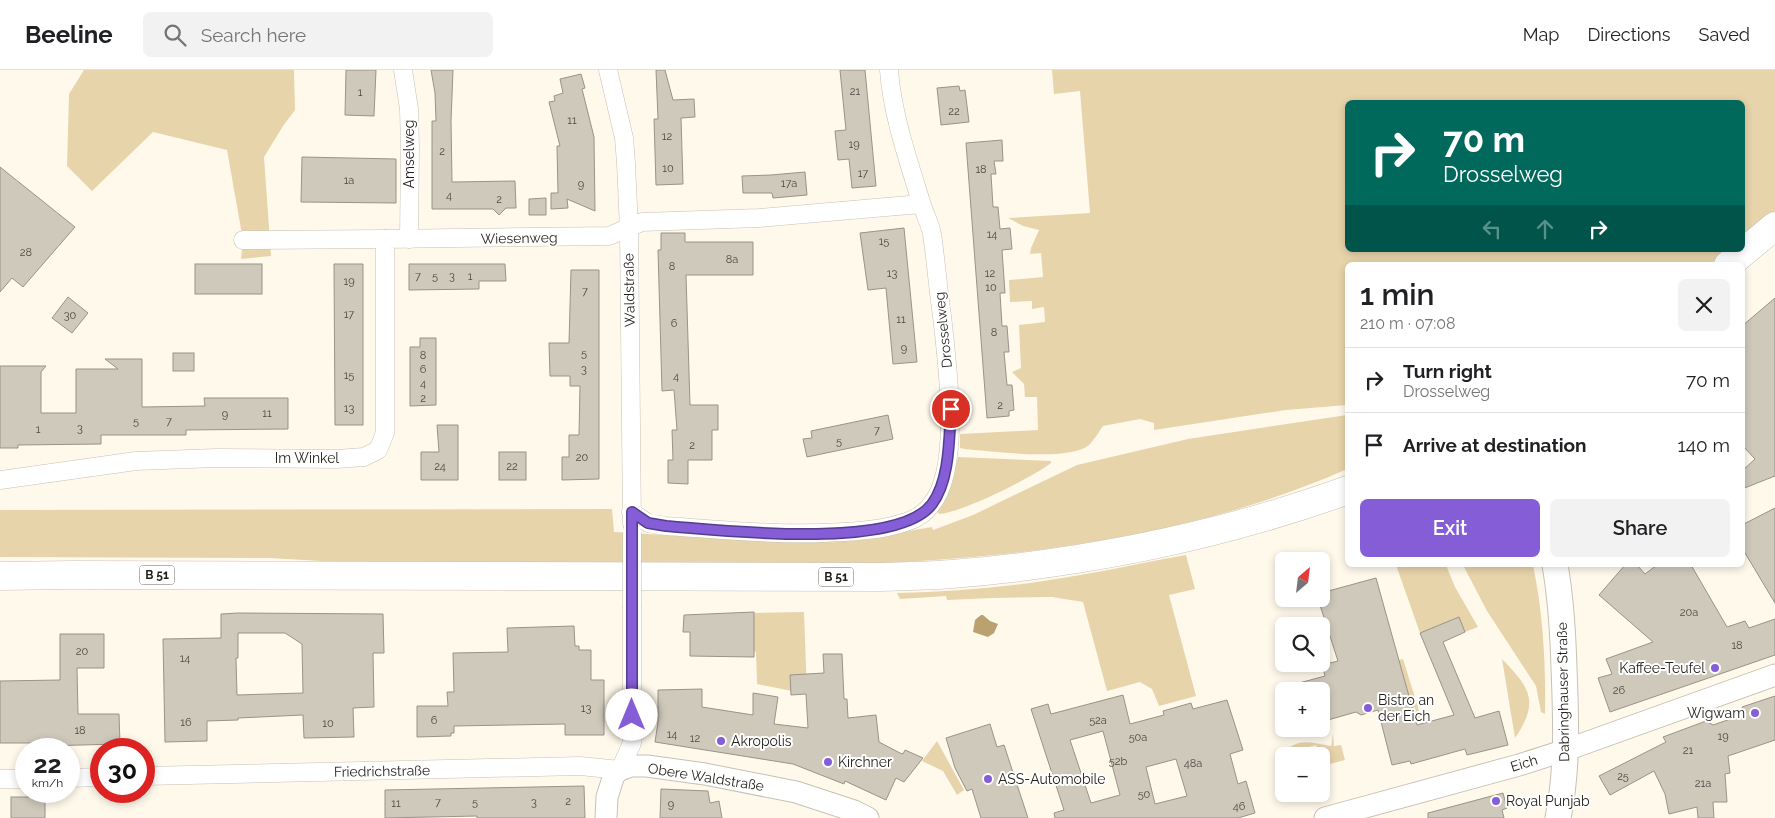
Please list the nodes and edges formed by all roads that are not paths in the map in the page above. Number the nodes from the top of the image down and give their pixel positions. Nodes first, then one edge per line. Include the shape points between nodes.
1 (403, 70) edge
2 (608, 70) edge
3 (889, 70) edge
4 (921, 204) junction
5 (1775, 226) edge
6 (629, 229) junction
7 (385, 239) junction
8 (409, 239) junction
9 (243, 240) dead end
10 (1745, 251) edge
11 (1744, 252) edge
12 (1732, 262) edge
13 (0, 480) edge
14 (1345, 491) edge
15 (632, 512) junction
16 (1555, 567) edge
17 (0, 576) edge
18 (1775, 675) edge
19 (1566, 750) junction
20 (620, 770) junction
21 (155, 776) edge
22 (0, 779) edge
23 (15, 779) edge
24 (606, 818) edge
25 (868, 818) edge
26 (1325, 818) edge
27 (1558, 818) edge

1 - 8 street, Amselweg via 409,108
2 - 6 street, Waldstraße via 624,138
3 - 4 street, Drosselweg via 905,149
4 - 6 street via 760,218 642,222
4 - 15 street, Drosselweg via 931,232 951,409 943,479 932,504 922,514 889,527 801,535 666,526 648,523
5 - 10 main road
6 - 8 street, Wiesenweg via 609,236
6 - 15 street, Waldstraße
7 - 8 street
7 - 9 street
7 - 13 street, Im Winkel via 385,433 378,450 364,456 337,459 145,461
11 - 12 main road
14 - 17 main road, B 51 via 1201,534 1098,556 949,574 880,577
15 - 20 street, bridge via 632,743
16 - 19 main road, Dabringhauser Straße via 1562,617
18 - 19 street, Eich
19 - 26 street, Eich
19 - 27 main road, Dabringhauser Straße
20 - 21 street, Friedrichstraße via 580,766
20 - 24 street via 611,782
20 - 25 street, Obere Waldstraße via 647,766 705,774 796,792
22 - 23 street

